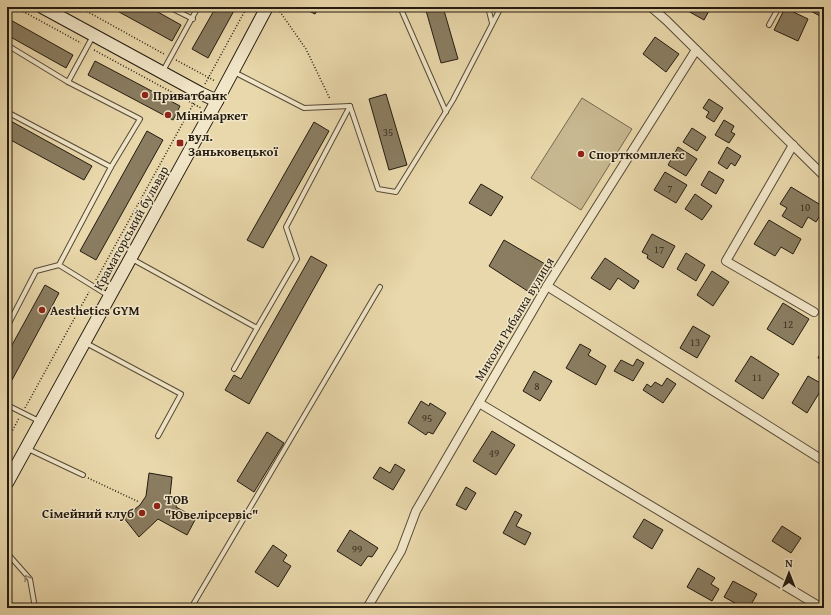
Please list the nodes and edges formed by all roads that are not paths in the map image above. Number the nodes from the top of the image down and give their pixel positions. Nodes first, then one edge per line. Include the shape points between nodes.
1 (42, 7) edge
2 (170, 7) edge
3 (198, 7) edge
4 (267, 7) edge
5 (400, 7) edge
6 (488, 7) edge
7 (501, 7) edge
8 (651, 7) edge
9 (779, 7) edge
10 (192, 19) junction
11 (492, 24) junction
12 (769, 25) dead end
13 (94, 35) junction
14 (7, 45) edge
15 (696, 50) junction
16 (232, 71) junction
17 (162, 73) junction
18 (68, 82) junction
19 (217, 101) junction
20 (350, 106) junction
21 (7, 112) edge
22 (446, 112) junction
23 (793, 145) junction
24 (111, 167) junction
25 (824, 176) edge
26 (130, 258) junction
27 (59, 265) junction
28 (547, 286) junction
29 (380, 287) dead end
30 (109, 296) junction
31 (814, 312) dead end
32 (7, 327) edge
33 (257, 328) junction
34 (84, 342) junction
35 (234, 369) dead end
36 (479, 403) junction
37 (7, 405) edge
38 (40, 422) junction
39 (158, 436) dead end
40 (26, 448) junction
41 (824, 461) edge
42 (83, 475) road end
43 (7, 483) edge
44 (7, 553) edge
45 (35, 608) edge
46 (192, 608) edge
47 (367, 608) edge
48 (822, 608) edge

1 - 13 street
2 - 10 lane
3 - 10 lane
4 - 16 street, Краматорський бульвар
5 - 22 lane
6 - 11 lane
7 - 11 lane
8 - 15 street
9 - 12 lane
10 - 17 lane
11 - 22 lane
13 - 17 street
13 - 18 lane
14 - 18 lane
15 - 23 street
15 - 28 street, Миколи Рибалка вулиця
16 - 19 street, Краматорський бульвар
16 - 20 lane via 304,108
17 - 19 street via 197,98
18 - 24 lane via 140,119
19 - 26 street, Краматорський бульвар
20 - 22 lane via 378,189 396,192
20 - 33 lane via 286,227 297,259
21 - 24 lane
23 - 25 street
23 - 31 street via 726,261
24 - 27 lane
26 - 30 street, Краматорський бульвар
26 - 33 lane
27 - 30 lane
27 - 32 lane via 36,270
28 - 36 street, Миколи Рибалка вулиця
28 - 41 street
29 - 46 lane
30 - 34 street, Краматорський бульвар
33 - 35 lane
34 - 38 street, Краматорський бульвар
34 - 39 lane via 181,394
36 - 47 street, Миколи Рибалка вулиця via 416,511 401,551
36 - 48 street
37 - 38 lane
38 - 40 street, Краматорський бульвар
40 - 42 lane
40 - 43 street, Краматорський бульвар
45 -> 44 lane via 30,579

